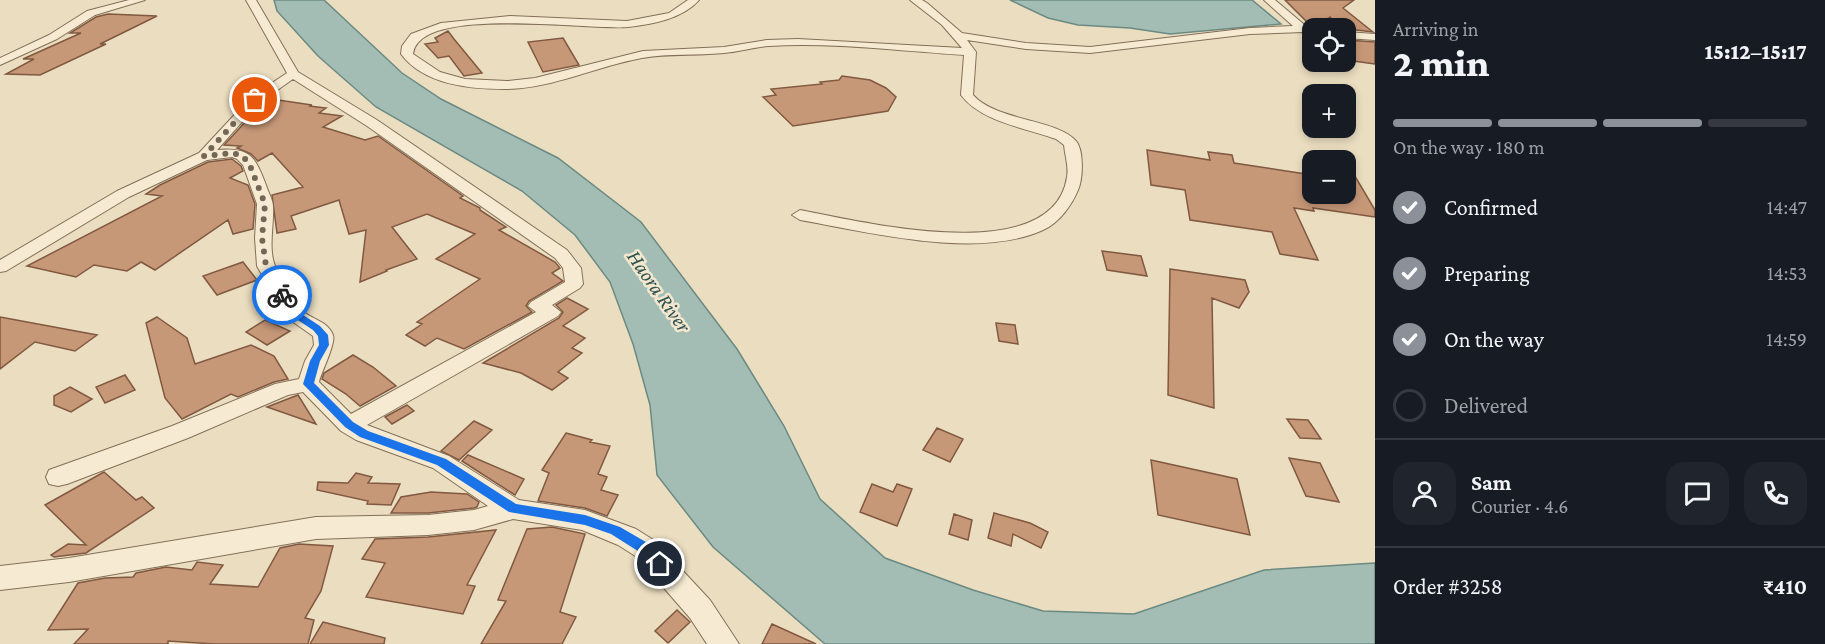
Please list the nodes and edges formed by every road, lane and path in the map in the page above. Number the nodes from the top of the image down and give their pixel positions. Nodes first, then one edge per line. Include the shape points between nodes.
1 (140, 0) edge
2 (251, 0) edge
3 (694, 0) edge
4 (915, 0) edge
5 (1269, 0) edge
6 (1302, 25) edge
7 (1302, 30) edge
8 (959, 36) junction
9 (1356, 36) edge
10 (1375, 37) edge
11 (970, 52) junction
12 (0, 62) edge
13 (293, 74) junction
14 (204, 156) junction
15 (800, 215) dead end
16 (0, 267) edge
17 (308, 384) junction
18 (349, 424) junction
19 (58, 477) dead end
20 (513, 509) junction
21 (0, 578) edge
22 (724, 644) edge

1 - 12 street via 91,13 53,37
2 - 13 street
3 - 11 street via 672,15 627,24 510,19 441,26 415,36 407,54 436,75 465,83 507,85 535,82 643,54 724,50 767,43
4 - 8 street via 934,11
5 - 6 street
7 - 8 street via 1250,31 1090,50
8 - 11 street
9 - 10 street
11 - 15 street via 969,100 986,110 1061,136 1071,144 1075,179 1049,220 1027,231 953,237
13 - 14 street via 255,100
13 - 18 street via 372,123 518,224 561,254 572,268 574,284 538,306 551,312
14 - 16 street via 123,194
14 - 17 street via 233,153 249,163 265,204 262,238 266,266 293,313 323,335 324,345
17 - 18 street
17 - 19 street via 283,389
18 - 20 street via 364,434 441,462
20 - 21 street via 474,520 428,525 316,528
20 - 22 street via 585,520 646,549 700,609

